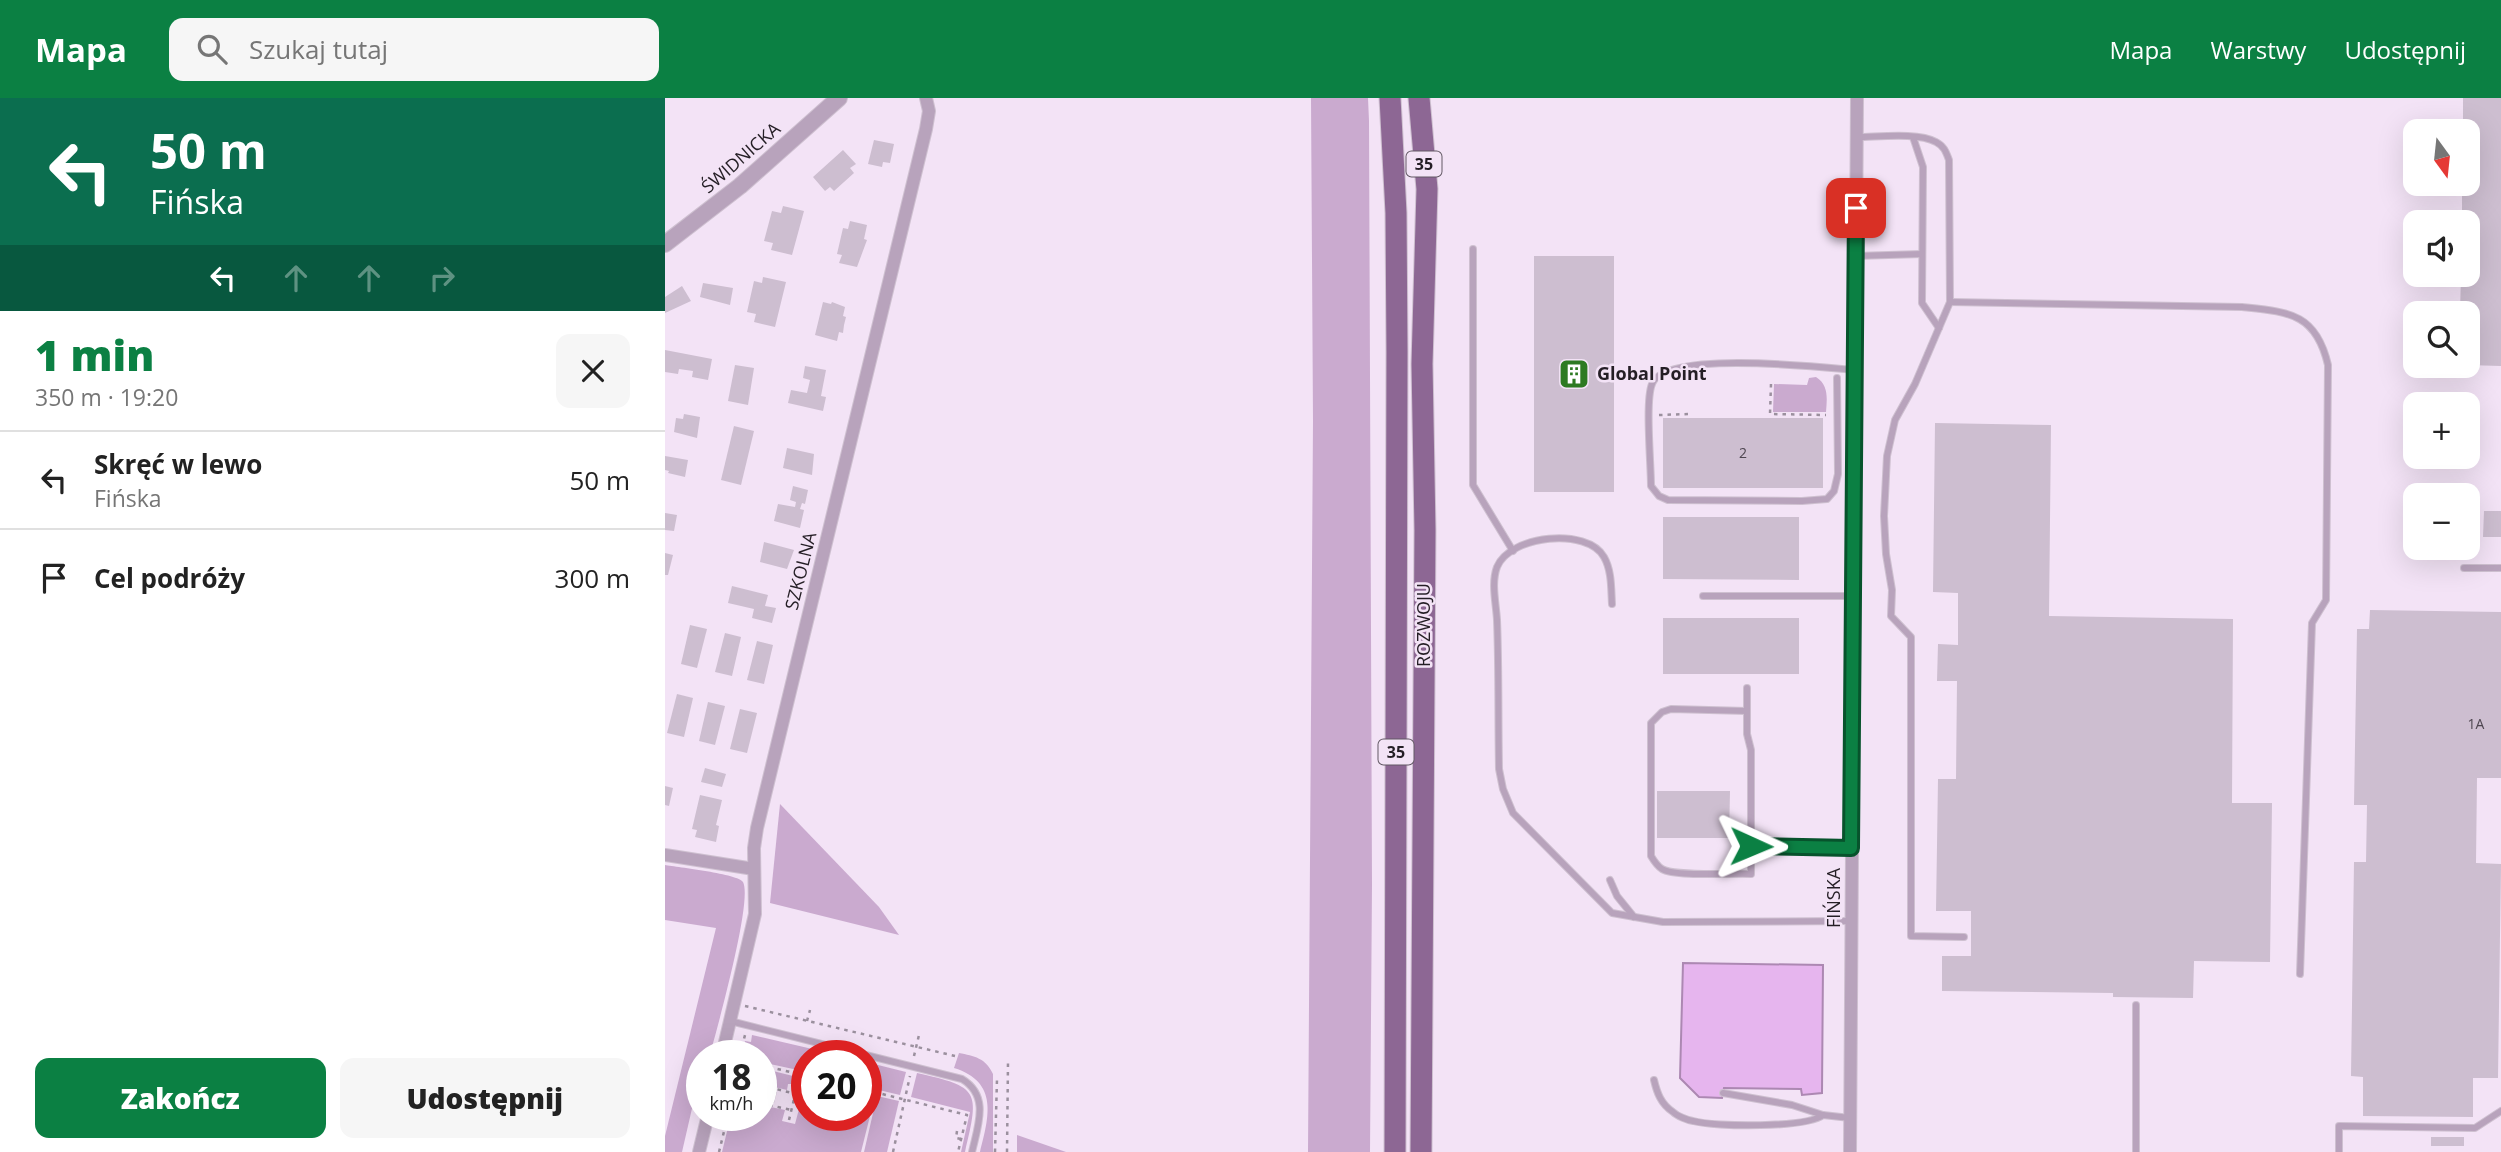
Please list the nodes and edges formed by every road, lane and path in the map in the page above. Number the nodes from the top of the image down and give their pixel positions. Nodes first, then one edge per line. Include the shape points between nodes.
1 (839, 98) edge
2 (926, 98) edge
3 (1389, 98) edge
4 (1419, 98) edge
5 (1857, 98) edge
6 (1857, 137) junction
7 (1913, 137) junction
8 (665, 244) edge
9 (1473, 249) dead end
10 (1922, 254) junction
11 (1855, 256) junction
12 (1950, 302) junction
13 (1939, 328) junction
14 (1854, 370) junction
15 (1837, 378) dead end
16 (1771, 384) dead end
17 (1690, 414) dead end
18 (1650, 415) junction
19 (1830, 415) dead end
20 (1513, 551) junction
21 (2464, 568) dead end
22 (2501, 568) edge
23 (1703, 596) dead end
24 (1854, 596) junction
25 (1612, 604) dead end
26 (1747, 688) dead end
27 (1747, 711) junction
28 (1751, 846) junction
29 (1851, 848) junction
30 (665, 855) edge
31 (754, 869) junction
32 (1610, 880) dead end
33 (1634, 917) junction
34 (1851, 921) junction
35 (1964, 937) dead end
36 (2300, 974) dead end
37 (743, 1004) dead end
38 (2136, 1005) dead end
39 (810, 1010) dead end
40 (730, 1021) junction
41 (807, 1021) junction
42 (919, 1035) dead end
43 (726, 1040) edge
44 (916, 1047) junction
45 (955, 1056) dead end
46 (1008, 1062) dead end
47 (912, 1066) junction
48 (997, 1079) dead end
49 (1654, 1080) dead end
50 (1723, 1093) dead end
51 (882, 1094) edge
52 (905, 1099) junction
53 (2501, 1111) edge
54 (791, 1113) edge
55 (1823, 1115) junction
56 (1850, 1118) junction
57 (789, 1120) dead end
58 (704, 1131) edge
59 (724, 1131) edge
60 (957, 1131) dead end
61 (961, 1139) junction
62 (699, 1152) edge
63 (719, 1152) edge
64 (893, 1152) edge
65 (958, 1152) edge
66 (972, 1152) edge
67 (995, 1152) edge
68 (1007, 1152) edge
69 (1395, 1152) edge
70 (1421, 1152) edge
71 (1850, 1152) edge
72 (2136, 1152) edge
73 (2339, 1152) edge

1 - 8 street, ŚWIDNICKA via 740,186
2 - 31 street, SZKOLNA via 926,129 757,828
3 - 69 main road, ROZWOJU / 35 via 1397,352
4 - 70 main road, ROZWOJU / 35 via 1427,189 1422,364
5 - 6 street, FIŃSKA
6 - 7 lane
6 - 11 street, FIŃSKA
7 - 10 lane via 1923,167
7 - 12 lane via 1936,141 1949,160
9 - 20 lane via 1473,485
10 - 11 lane
10 - 13 lane via 1922,303
11 - 14 street, FIŃSKA
12 - 13 lane
12 - 36 lane via 2276,311 2300,317 2324,347 2328,365 2326,600 2312,623
13 - 35 lane via 1895,420 1887,456 1884,516 1891,616 1910,637 1911,936
14 - 18 lane via 1720,362 1674,369 1651,385
14 - 24 street, FIŃSKA
15 - 18 lane via 1838,474 1834,491 1817,501 1668,500 1659,496 1651,486
16 - 19 path via 1770,414
17 - 18 path
20 - 25 lane via 1545,538 1592,545 1604,556
20 - 33 lane via 1497,566 1494,583 1503,789 1513,813 1612,913
21 - 22 lane
23 - 24 lane
24 - 29 street, FIŃSKA
26 - 27 lane
27 - 28 lane
27 - 28 lane via 1671,709 1651,723 1651,856 1660,868 1672,872 1751,874
28 - 29 lane
29 - 34 street, FIŃSKA
30 - 31 street
31 - 40 street, SZKOLNA via 755,914
32 - 33 lane
33 - 34 lane via 1663,922
34 - 56 street, FIŃSKA
37 - 41 path
38 - 72 lane
39 - 41 path
40 - 43 street, SZKOLNA
40 - 47 lane
41 - 44 path
42 - 44 path
44 - 45 path
44 - 47 path
46 - 68 path
47 - 52 path
47 - 66 lane via 962,1079 977,1093 981,1113
48 - 67 path
49 - 55 lane via 1665,1105 1692,1121 1795,1123
50 - 55 lane
51 - 52 path
52 - 61 path via 967,1115
52 - 64 path
53 - 73 lane via 2475,1128 2339,1126
54 - 57 path
55 - 56 lane
56 - 71 street, FIŃSKA
58 - 62 street
59 - 63 path
60 - 61 path via 956,1138
61 - 65 path

